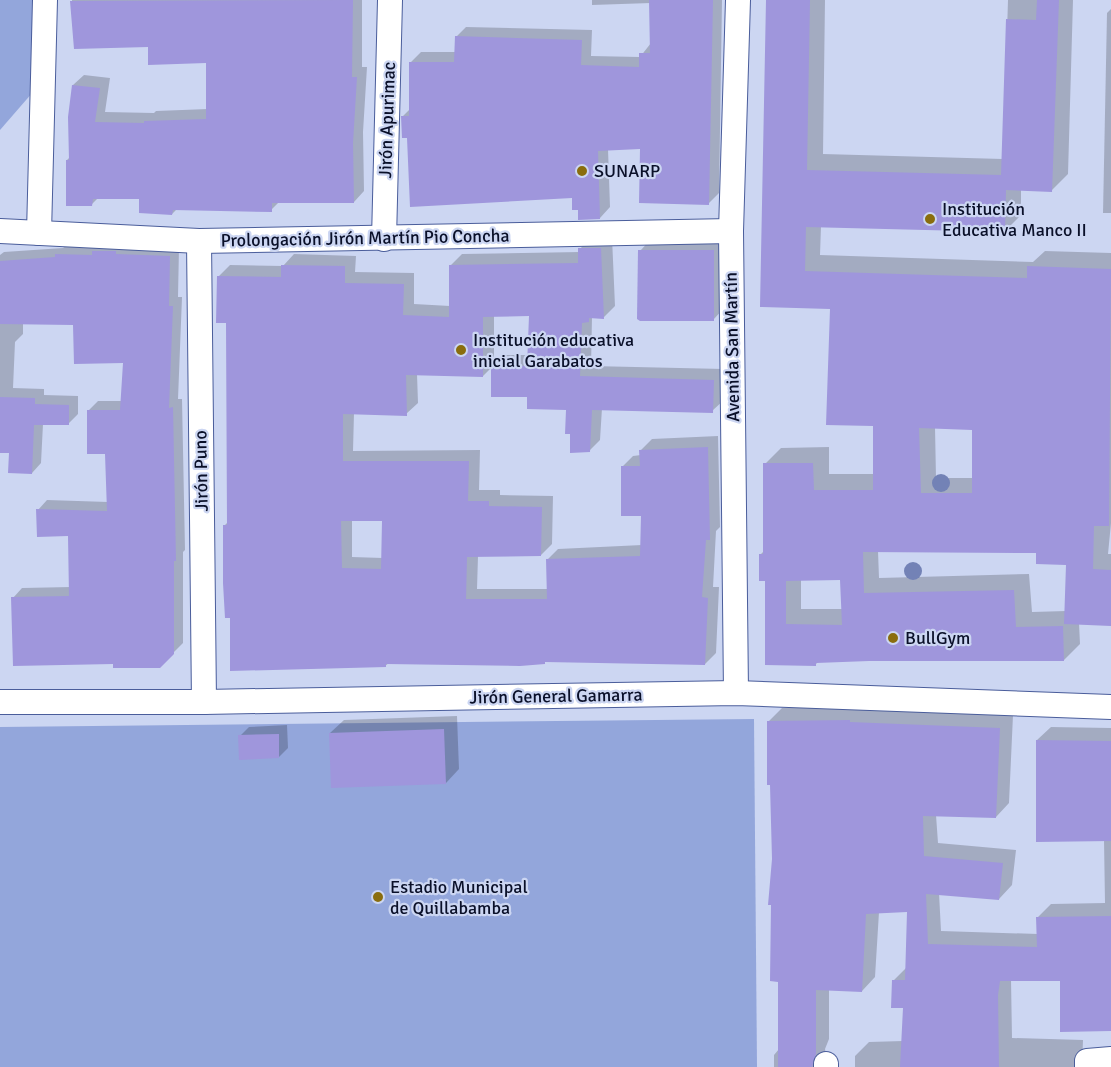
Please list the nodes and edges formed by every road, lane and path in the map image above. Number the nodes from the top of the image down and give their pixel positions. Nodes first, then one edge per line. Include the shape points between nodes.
1 (45, 0) edge
2 (390, 0) edge
3 (738, 0) edge
4 (0, 231) edge
5 (730, 231) junction
6 (39, 233) junction
7 (384, 239) junction
8 (199, 241) junction
9 (736, 693) junction
10 (0, 702) edge
11 (204, 702) junction
12 (1111, 707) edge
13 (1111, 1059) edge
14 (1087, 1067) edge

1 - 6 street
2 - 7 street, Jirón Apurimac
3 - 5 street, Avenida San Martín
4 - 6 street, Prolongación Jirón Martín Pio Concha
5 - 7 street, Prolongación Jirón Martín Pio Concha
5 - 9 street, Avenida San Martín
6 - 8 street, Prolongación Jirón Martín Pio Concha
7 - 8 street, Prolongación Jirón Martín Pio Concha
8 - 11 street, Jirón Puno
9 - 11 street, Jirón General Gamarra
9 - 12 street, Jirón General Gamarra
10 - 11 street, Jirón General Gamarra
13 - 14 street via 1087,1061

